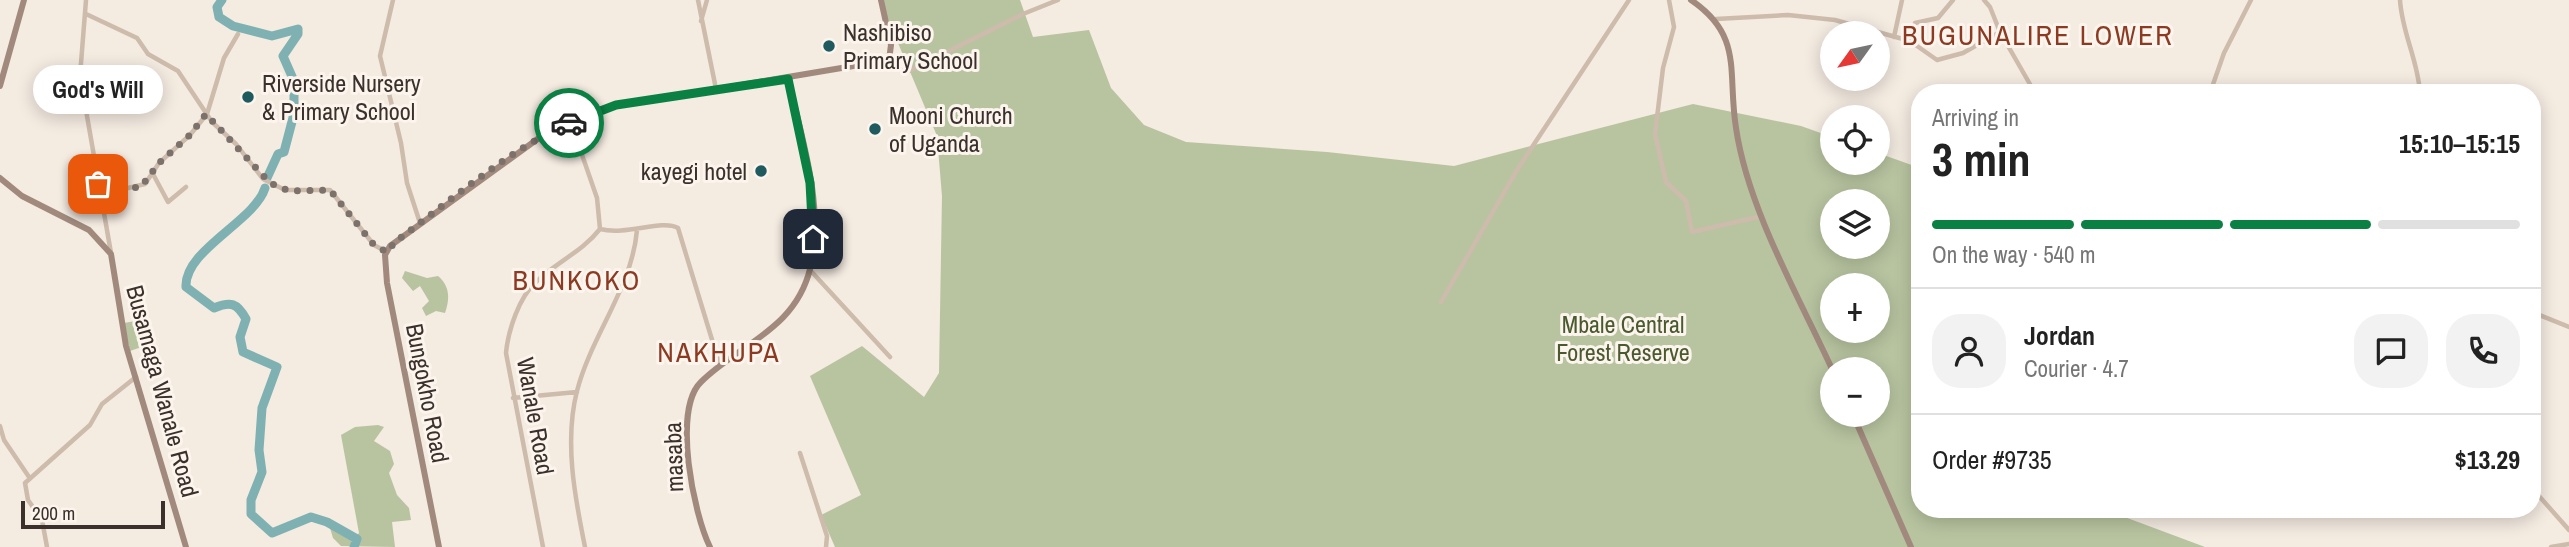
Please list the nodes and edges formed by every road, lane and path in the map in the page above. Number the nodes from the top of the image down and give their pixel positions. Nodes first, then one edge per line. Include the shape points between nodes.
1 (24, 0) edge
2 (86, 0) edge
3 (393, 0) edge
4 (698, 0) edge
5 (707, 0) edge
6 (881, 0) edge
7 (1058, 0) edge
8 (1629, 0) edge
9 (1669, 0) edge
10 (1691, 0) edge
11 (1902, 0) edge
12 (1953, 0) edge
13 (1984, 0) edge
14 (2251, 0) edge
15 (2400, 0) edge
16 (86, 14) junction
17 (1716, 19) junction
18 (701, 22) junction
19 (2000, 32) junction
20 (238, 34) dead end
21 (1894, 37) junction
22 (1910, 41) junction
23 (889, 60) junction
24 (788, 79) junction
25 (2030, 84) edge
26 (2213, 84) edge
27 (2419, 84) edge
28 (0, 86) edge
29 (716, 89) junction
30 (206, 114) junction
31 (570, 122) junction
32 (152, 173) junction
33 (0, 178) edge
34 (98, 184) junction
35 (186, 187) dead end
36 (1762, 216) junction
37 (420, 223) junction
38 (600, 229) junction
39 (637, 230) junction
40 (388, 249) junction
41 (111, 254) junction
42 (810, 270) junction
43 (1441, 302) dead end
44 (2541, 316) edge
45 (2569, 327) edge
46 (890, 357) dead end
47 (1827, 357) edge
48 (720, 367) junction
49 (136, 377) junction
50 (577, 392) junction
51 (513, 398) junction
52 (0, 426) edge
53 (1858, 427) edge
54 (800, 453) dead end
55 (29, 477) junction
56 (2541, 498) edge
57 (2569, 530) edge
58 (2569, 544) edge
59 (47, 547) edge
60 (186, 547) edge
61 (439, 547) edge
62 (543, 547) edge
63 (585, 547) edge
64 (710, 547) edge
65 (826, 547) edge
66 (1911, 547) edge
67 (2551, 547) edge

1 - 28 street
2 - 16 street
3 - 37 street via 380,56
4 - 18 street
5 - 18 street
6 - 23 street via 890,39
7 - 23 street via 909,71
8 - 43 street via 1517,170
9 - 36 street via 1674,27 1663,68 1655,134 1666,182 1686,201 1692,232
10 - 17 street
11 - 21 street
12 - 22 street via 1938,18 1915,23
13 - 19 street
14 - 26 street
15 - 27 street via 2403,32
16 - 30 street via 137,38 148,54 174,67
16 - 34 street via 80,76
17 - 21 street via 1788,15 1835,20
17 - 36 street via 1728,42 1740,151
18 - 29 street
19 - 22 street via 1941,60
19 - 25 street
20 - 30 street via 224,58
21 - 22 street
23 - 24 street
24 - 29 street
24 - 42 street, masaba via 813,204
29 - 31 street via 616,105
30 - 32 street
30 - 40 street via 263,178 289,191 330,190 374,245
31 - 37 street via 539,138
31 - 38 street via 597,198
32 - 34 street via 137,188
32 - 35 street via 168,202
33 - 41 street via 22,196 89,230
34 - 41 street
36 - 47 street
37 - 40 street
38 - 39 street via 616,233
38 - 51 street, Wanale Road via 589,244 536,281 529,291 509,332 506,353
39 - 48 street via 666,224 678,228
39 - 50 street via 634,256
40 - 61 street, Bungokho Road via 385,262 393,317
41 - 49 street, Busamaga Wanale Road via 121,327
42 - 46 street
42 - 48 street, masaba via 773,328
44 - 45 street
48 - 64 street, masaba via 697,387 687,433 693,495
49 - 55 street via 102,404 90,425
49 - 60 street, Busamaga Wanale Road
50 - 51 street
50 - 63 street via 573,463
51 - 62 street, Wanale Road
52 - 55 street
53 - 66 street
54 - 65 street via 827,536
55 - 59 street via 24,492 42,520
56 - 57 street
58 - 67 street

